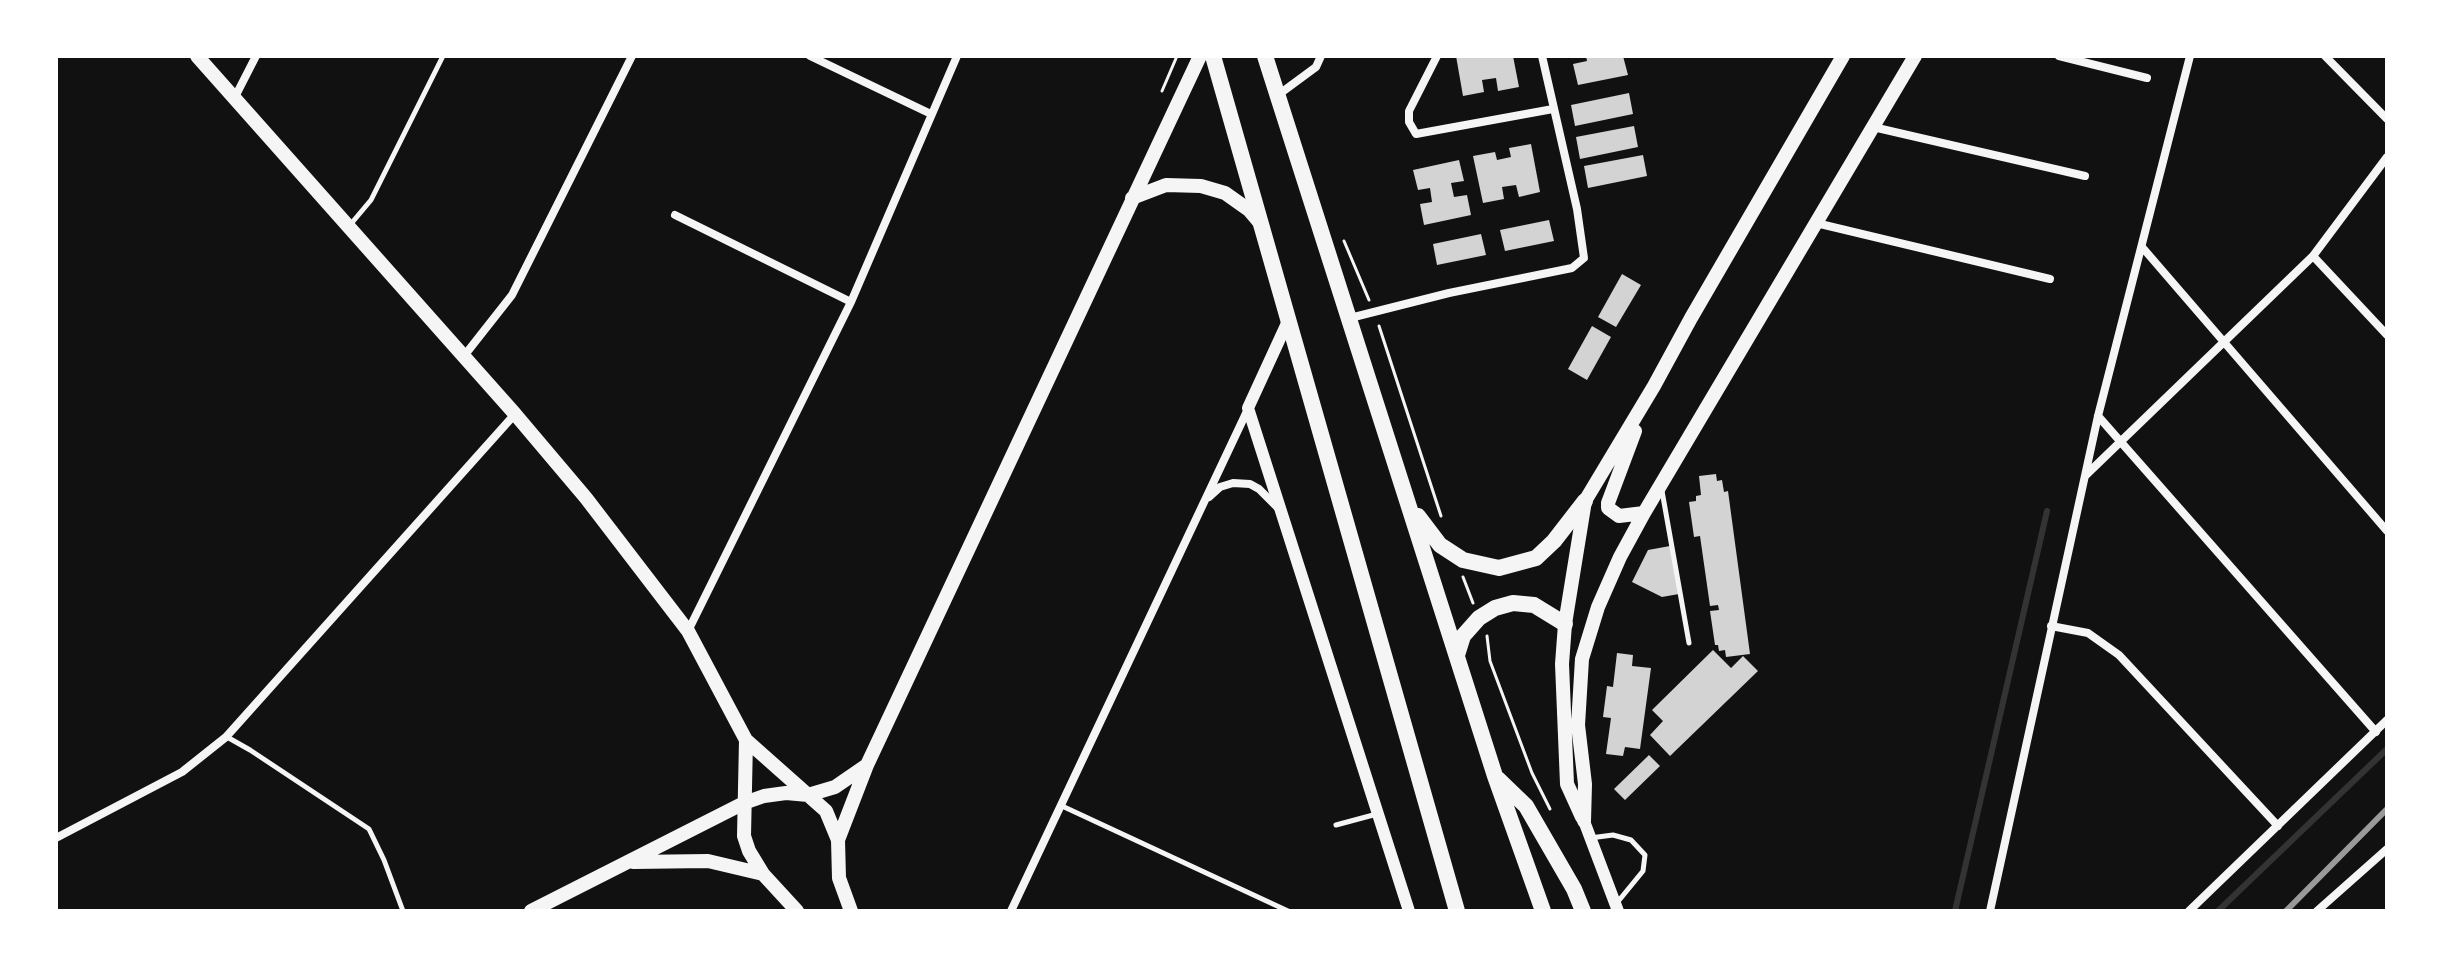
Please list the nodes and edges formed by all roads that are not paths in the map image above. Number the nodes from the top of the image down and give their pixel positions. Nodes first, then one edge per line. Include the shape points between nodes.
1 (197, 56) edge
2 (256, 56) edge
3 (443, 56) edge
4 (632, 56) edge
5 (810, 56) edge
6 (957, 56) edge
7 (1200, 56) edge
8 (1213, 56) edge
9 (1265, 56) edge
10 (1321, 56) edge
11 (1437, 56) edge
12 (1542, 56) edge
13 (1843, 56) edge
14 (1915, 56) edge
15 (2059, 56) edge
16 (2190, 56) edge
17 (2325, 56) edge
18 (2147, 78) dead end
19 (1278, 96) junction
20 (235, 97) junction
21 (1553, 109) junction
22 (931, 114) junction
23 (2387, 119) edge
24 (1873, 127) junction
25 (2387, 157) edge
26 (2085, 176) dead end
27 (1132, 198) junction
28 (675, 215) dead end
29 (1816, 223) junction
30 (349, 225) junction
31 (1264, 227) junction
32 (2142, 247) junction
33 (2313, 256) junction
34 (2050, 279) dead end
35 (851, 302) junction
36 (1350, 318) junction
37 (1288, 321) junction
38 (2387, 335) edge
39 (2224, 342) junction
40 (464, 356) junction
41 (1654, 386) junction
42 (1248, 408) junction
43 (515, 414) junction
44 (2098, 416) junction
45 (2120, 442) junction
46 (2084, 477) junction
47 (1660, 486) junction
48 (1205, 500) junction
49 (1585, 501) junction
50 (1410, 506) junction
51 (1281, 512) junction
52 (1644, 513) junction
53 (2387, 531) edge
54 (1565, 624) junction
55 (2051, 626) junction
56 (688, 631) junction
57 (1689, 643) dead end
58 (1457, 655) junction
59 (2387, 720) edge
60 (2376, 732) junction
61 (226, 737) junction
62 (746, 740) junction
63 (867, 765) junction
64 (1495, 776) junction
65 (808, 795) junction
66 (744, 803) junction
67 (1062, 806) junction
68 (1378, 814) junction
69 (1584, 821) junction
70 (1336, 825) dead end
71 (2278, 826) junction
72 (56, 838) edge
73 (1590, 838) junction
74 (838, 840) junction
75 (2387, 849) edge
76 (629, 862) junction
77 (763, 874) junction
78 (1617, 908) edge
79 (403, 911) edge
80 (531, 911) edge
81 (797, 911) edge
82 (851, 911) edge
83 (1011, 911) edge
84 (1288, 911) edge
85 (1409, 911) edge
86 (1457, 911) edge
87 (1543, 911) edge
88 (1583, 911) edge
89 (1990, 911) edge
90 (2189, 911) edge
91 (2317, 911) edge

1 - 20 main road
2 - 20 street
3 - 30 lane via 371,200
4 - 40 street via 512,295
5 - 22 street
6 - 22 street
7 - 27 main road
8 - 31 highway
9 - 19 highway
10 - 19 street via 1316,67
11 - 21 street via 1409,111 1416,134
12 - 21 street
13 - 41 main road
14 - 24 main road
15 - 18 street
16 - 32 street
17 - 23 street
19 - 36 highway
20 - 30 main road
21 - 36 street via 1584,258 1572,268
22 - 35 street
24 - 26 street
24 - 29 main road
25 - 33 street
27 - 31 main road via 1166,185 1201,186 1225,193
27 - 63 main road
28 - 35 street
29 - 34 street
29 - 47 main road
30 - 40 main road
31 - 37 highway
32 - 39 street
32 - 44 street
33 - 38 street
33 - 39 street
35 - 56 street
36 - 50 highway
37 - 42 street
37 - 86 highway
39 - 45 street
39 - 53 street
40 - 43 main road
41 - 49 main road
41 - 52 main road via 1608,503 1619,516
42 - 48 street
42 - 51 street
43 - 56 main road
43 - 61 street
44 - 45 street
44 - 46 street
45 - 46 street
45 - 60 street
46 - 55 street
47 - 52 main road
47 - 57 lane
48 - 51 street via 1220,487 1250,484
48 - 67 street
49 - 50 highway via 1536,558 1499,568 1463,560 1440,545
49 - 54 main road
50 - 58 highway
51 - 68 street
52 - 69 main road via 1598,607 1582,659 1578,725
54 - 58 highway via 1534,605 1495,608 1463,636
54 - 69 main road via 1567,784
55 - 71 street via 2088,633 2119,655
55 - 89 street
56 - 62 main road
58 - 64 highway
59 - 60 street
60 - 71 street
61 - 72 street via 182,772
61 - 79 lane via 369,829
62 - 65 main road
62 - 66 main road
63 - 65 main road via 835,787
63 - 74 main road
64 - 87 highway
64 - 88 highway via 1526,806
65 - 66 main road via 775,794
65 - 74 main road via 826,811
66 - 76 main road
66 - 77 main road via 744,836
67 - 83 street
67 - 84 lane
68 - 70 lane
68 - 85 street
69 - 73 street
71 - 90 street
73 - 78 street
73 - 78 lane via 1613,835 1631,840 1645,855 1643,871
74 - 82 main road via 839,878
75 - 91 street
76 - 77 main road via 708,861
76 - 80 main road
77 - 81 main road

